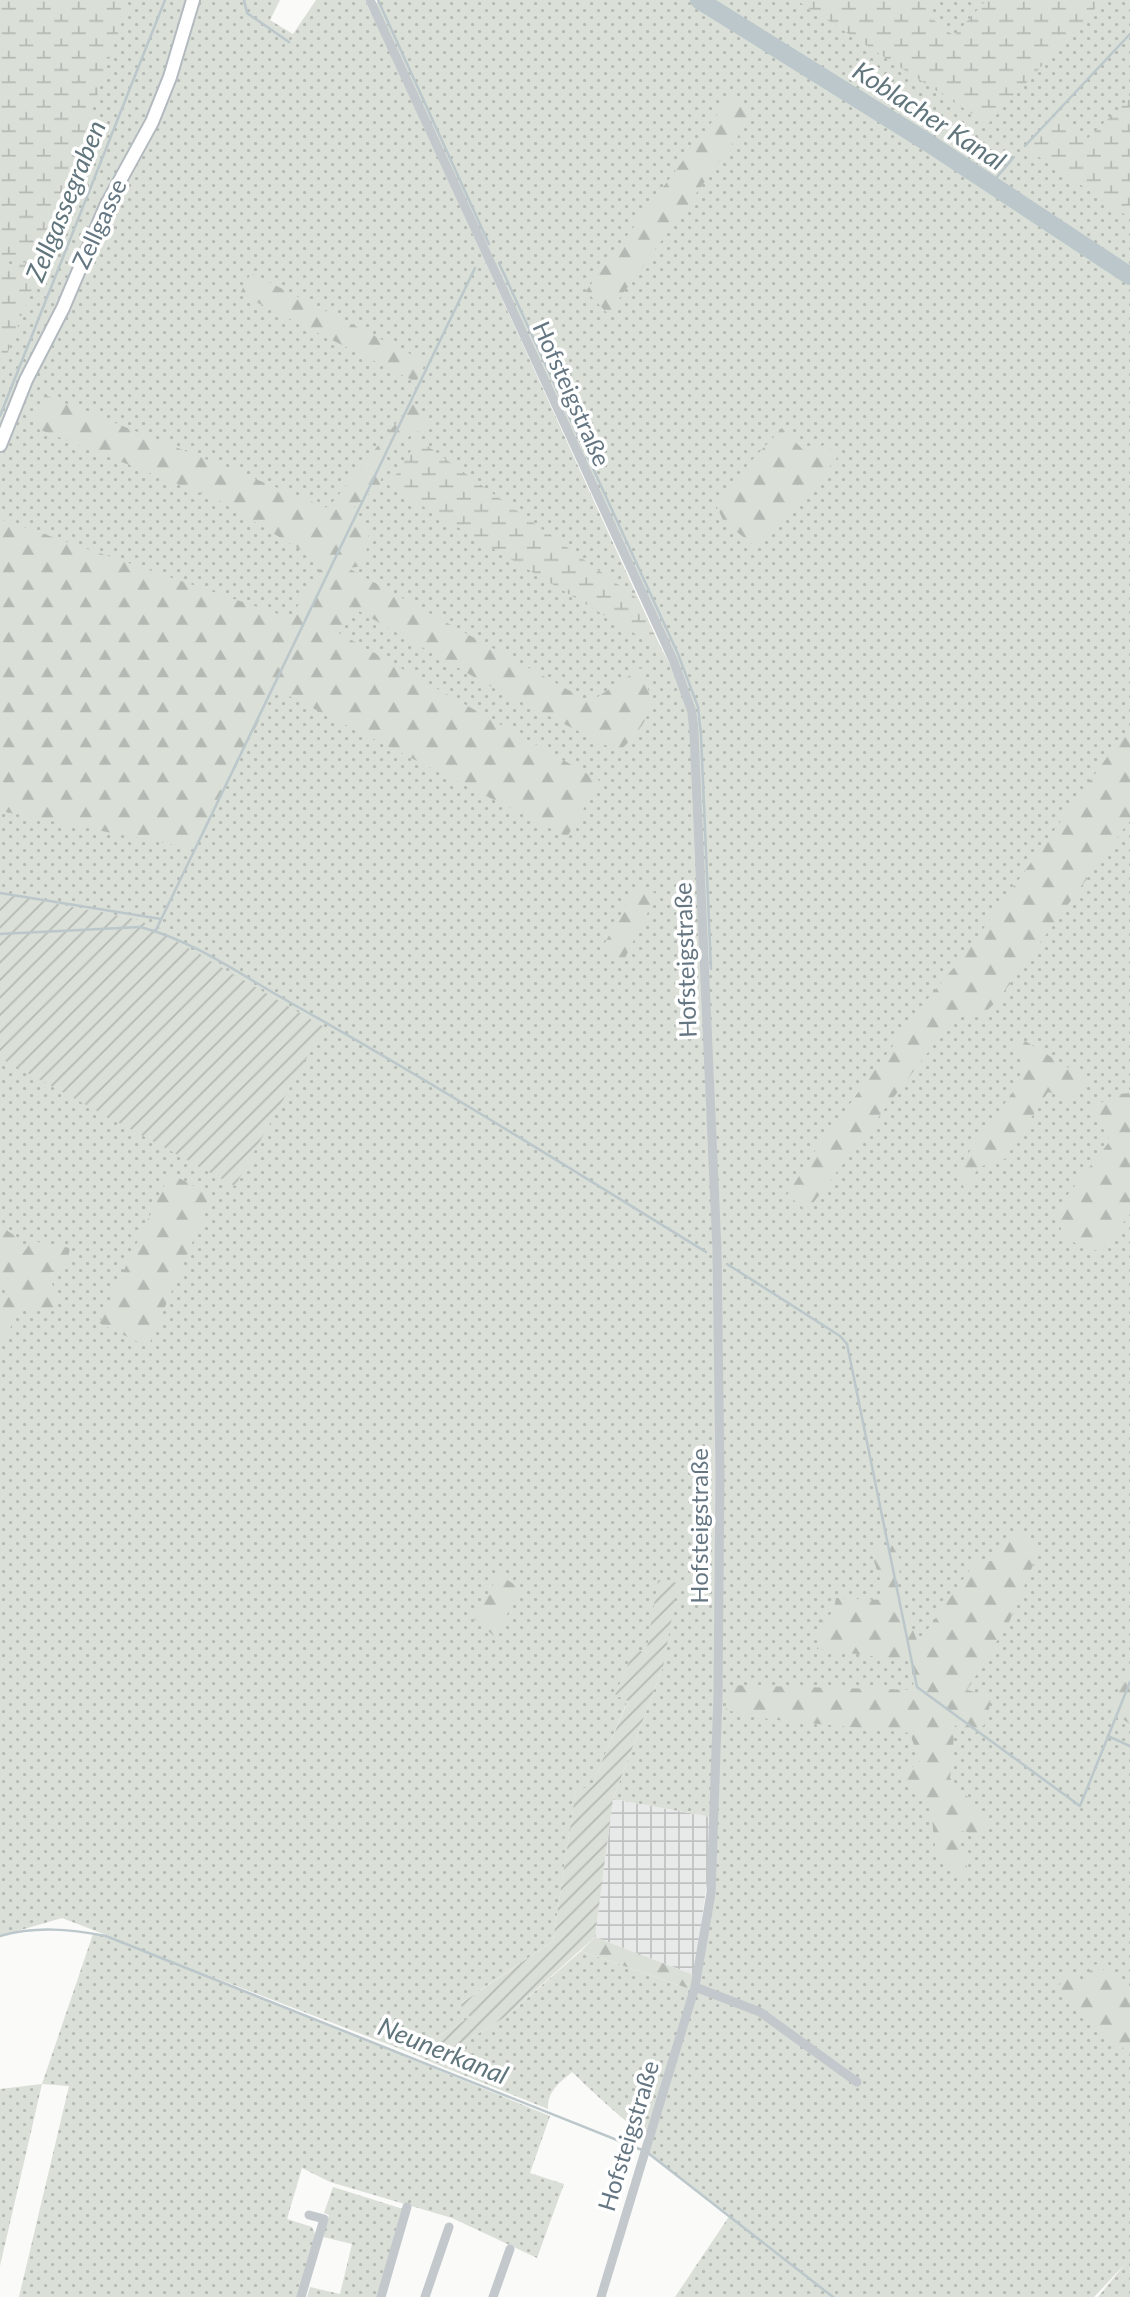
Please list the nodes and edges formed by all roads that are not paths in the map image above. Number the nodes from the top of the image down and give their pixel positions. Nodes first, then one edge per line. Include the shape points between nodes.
1 (193, 0) edge
2 (370, 0) edge
3 (0, 446) edge
4 (695, 1987) junction
5 (857, 2082) dead end
6 (407, 2207) dead end
7 (309, 2215) dead end
8 (449, 2227) dead end
9 (510, 2249) dead end
10 (302, 2297) edge
11 (381, 2297) edge
12 (425, 2297) edge
13 (493, 2297) edge
14 (601, 2297) edge

1 - 3 main road, Zellgasse via 152,122 106,206
2 - 4 street, Hofsteigstraße via 674,662 692,712 716,1250 720,1473 711,1893
4 - 5 street via 760,2012
4 - 14 street, Hofsteigstraße
6 - 11 street
7 - 10 street via 324,2219
8 - 12 street
9 - 13 street

